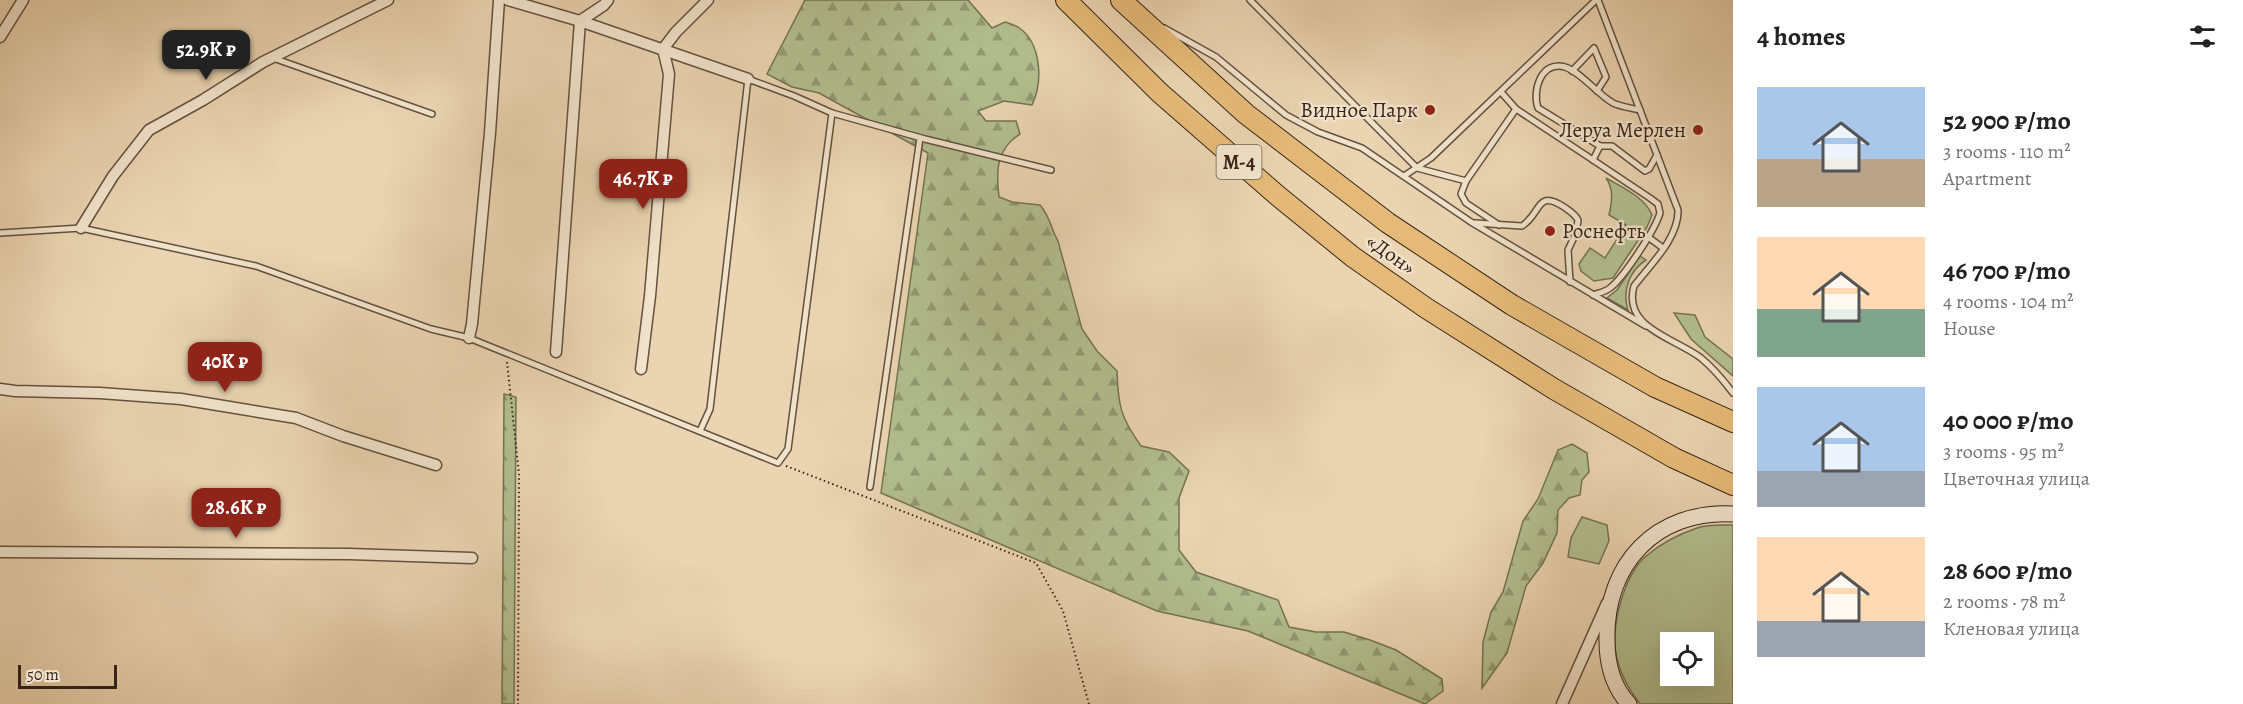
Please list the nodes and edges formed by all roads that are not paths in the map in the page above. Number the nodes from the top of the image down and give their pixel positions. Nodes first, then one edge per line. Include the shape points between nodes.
1 (23, 0) edge
2 (388, 0) edge
3 (499, 0) edge
4 (508, 0) edge
5 (608, 0) edge
6 (708, 0) edge
7 (1066, 0) edge
8 (1121, 0) edge
9 (1250, 0) edge
10 (1597, 0) edge
11 (1138, 16) junction
12 (580, 21) junction
13 (0, 37) edge
14 (663, 49) junction
15 (271, 58) junction
16 (1572, 70) junction
17 (748, 79) junction
18 (1598, 91) junction
19 (1501, 92) junction
20 (1516, 109) junction
21 (1640, 110) junction
22 (832, 113) junction
23 (432, 114) dead end
24 (920, 138) junction
25 (1600, 146) junction
26 (1657, 155) junction
27 (1593, 160) junction
28 (1417, 168) junction
29 (1051, 170) dead end
30 (1404, 176) junction
31 (1466, 182) junction
32 (1471, 222) junction
33 (1500, 226) junction
34 (81, 228) junction
35 (0, 233) edge
36 (1648, 237) junction
37 (1663, 248) junction
38 (1570, 282) junction
39 (1593, 295) junction
40 (1646, 326) junction
41 (469, 338) junction
42 (556, 352) dead end
43 (641, 369) dead end
44 (0, 389) edge
45 (1733, 393) edge
46 (1733, 422) edge
47 (700, 432) junction
48 (436, 465) dead end
49 (1733, 485) edge
50 (870, 487) dead end
51 (1733, 514) edge
52 (0, 552) edge
53 (472, 558) dead end
54 (1615, 585) junction
55 (1562, 704) edge
56 (1629, 704) edge

1 - 13 street
2 - 15 street
3 - 41 street
4 - 12 street
5 - 12 street
6 - 14 street
7 - 49 highway, «Дон» / М-4 via 1160,93 1353,257 1554,389 1674,458
8 - 11 highway, «Дон» / М-4
9 - 28 lane
10 - 19 lane
10 - 21 lane
11 - 30 lane via 1216,57 1286,115 1362,148
11 - 46 highway, «Дон» / М-4 via 1246,114 1388,223 1532,317 1655,387
12 - 14 street
12 - 42 street
14 - 17 street
14 - 43 street via 669,74
15 - 23 lane
15 - 34 street via 149,130 113,176
16 - 18 lane
16 - 18 lane via 1594,48 1606,77
16 - 25 lane via 1563,66 1553,68 1540,77 1535,99 1539,108
17 - 22 lane
17 - 47 lane via 710,409
18 - 21 lane via 1614,104
19 - 20 lane
19 - 28 lane
20 - 27 lane
20 - 31 lane
21 - 26 lane
22 - 24 lane
22 - 47 lane via 788,449 778,463
24 - 29 lane
24 - 50 lane
25 - 26 lane via 1612,146 1645,171
25 - 27 lane
26 - 37 lane via 1678,210 1675,228
27 - 36 lane via 1658,204 1660,213
28 - 30 lane
28 - 31 lane
30 - 32 lane
31 - 33 lane via 1461,194 1466,203
32 - 33 lane
32 - 38 lane
33 - 38 lane via 1526,225 1549,199 1575,214 1578,225 1568,250
34 - 35 lane
34 - 41 lane via 256,266 431,329
36 - 37 lane
36 - 39 lane via 1615,283
37 - 40 lane via 1634,286 1632,295 1635,312
38 - 39 lane
39 - 40 lane
40 - 45 lane via 1701,358
41 - 47 lane
44 - 48 street via 181,399 296,418
51 - 54 main road via 1684,519 1655,534 1631,556
52 - 53 street
54 - 55 street
54 - 56 main road via 1606,620 1607,662

